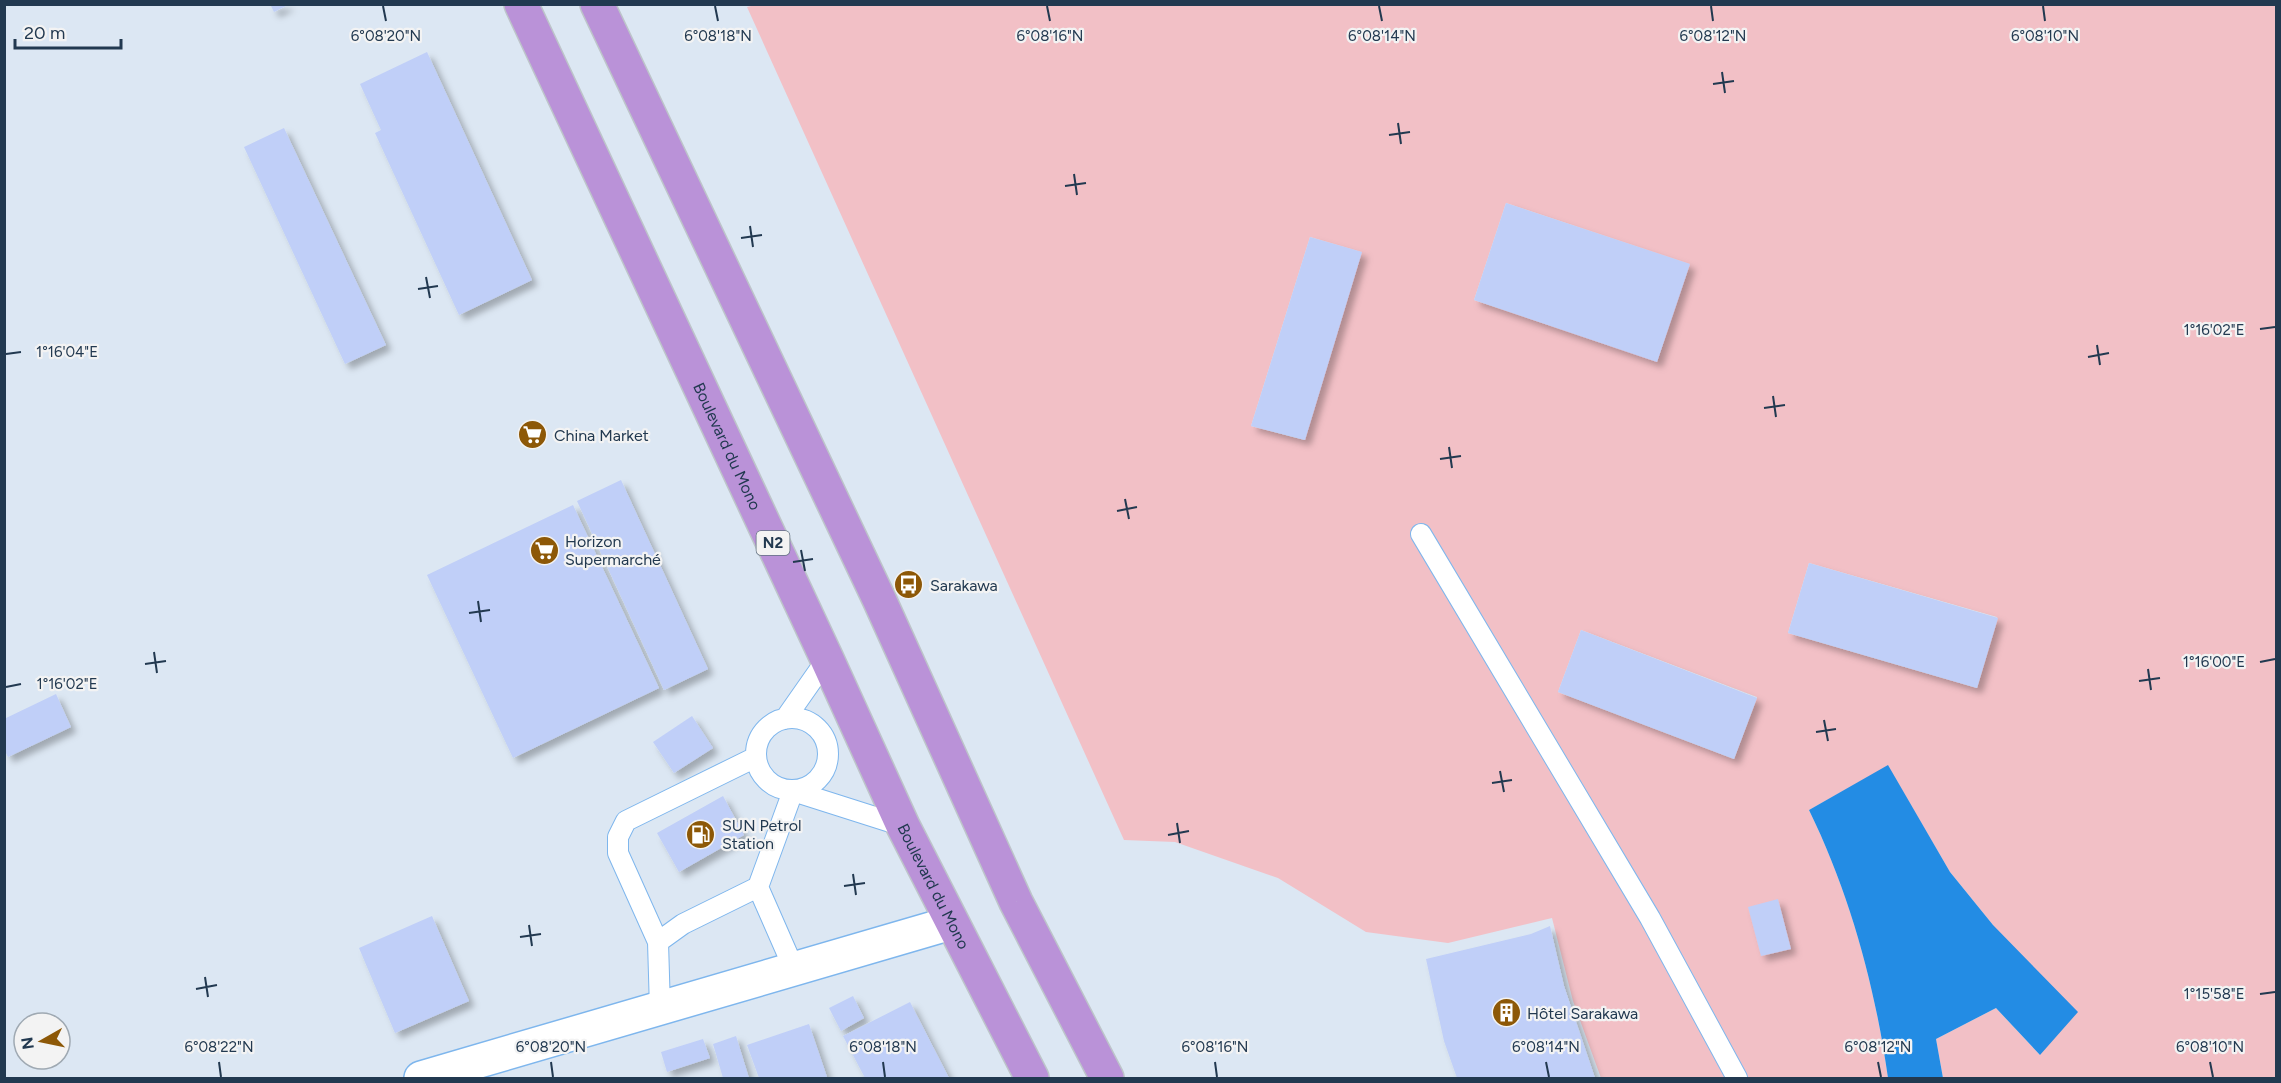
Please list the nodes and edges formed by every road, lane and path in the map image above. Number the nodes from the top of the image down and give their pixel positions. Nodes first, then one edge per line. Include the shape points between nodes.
1 (521, 4) edge
2 (598, 5) edge
3 (1421, 534) dead end
4 (827, 659) junction
5 (785, 719) junction
6 (756, 757) junction
7 (792, 790) junction
8 (903, 826) junction
9 (758, 887) junction
10 (951, 923) junction
11 (657, 942) junction
12 (794, 969) junction
13 (660, 1009) junction
14 (421, 1078) edge
15 (1032, 1078) edge
16 (1107, 1078) edge
17 (1737, 1078) edge

1 - 4 highway, Boulevard du Mono / N2
2 - 16 highway via 879,599 1016,902
3 - 17 lane via 1650,918
4 - 5 lane
4 - 8 highway, Boulevard du Mono / N2
5 - 6 lane via 764,732
5 - 7 lane via 807,721 825,738 828,750 824,771 816,781 806,788
6 - 7 lane via 768,781
6 - 11 lane via 626,820 618,837 618,853
7 - 8 lane
7 - 9 lane
8 - 10 highway, Boulevard du Mono / N2
9 - 11 lane via 683,924
9 - 12 lane
10 - 12 street
10 - 15 highway, Boulevard du Mono / N2
11 - 13 lane
12 - 13 street
13 - 14 street

